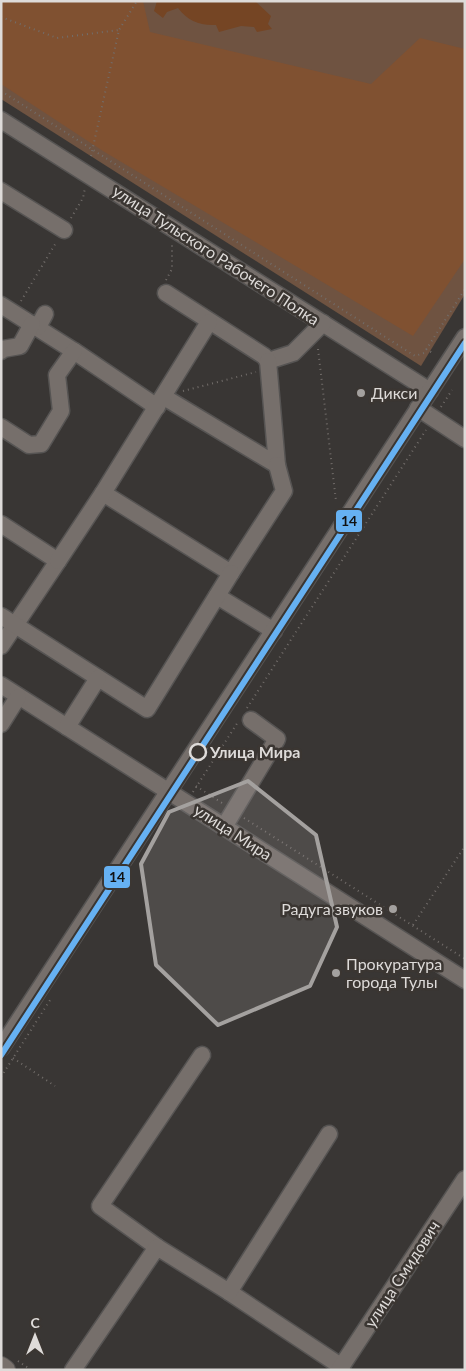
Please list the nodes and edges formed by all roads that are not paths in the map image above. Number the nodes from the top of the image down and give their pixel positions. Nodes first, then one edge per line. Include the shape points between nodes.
1 (1, 120) edge
2 (3, 197) edge
3 (64, 230) road end
4 (166, 293) road end
5 (8, 309) edge
6 (38, 322) junction
7 (209, 322) junction
8 (323, 323) junction
9 (465, 337) edge
10 (1, 351) edge
11 (74, 351) junction
12 (268, 365) junction
13 (430, 391) junction
14 (160, 402) junction
15 (418, 408) junction
16 (1, 427) edge
17 (465, 439) edge
18 (277, 465) junction
19 (103, 493) junction
20 (1, 524) edge
21 (58, 561) junction
22 (231, 573) junction
23 (217, 596) junction
24 (8, 620) edge
25 (274, 631) junction
26 (1, 646) edge
27 (98, 678) junction
28 (1, 685) edge
29 (18, 696) junction
30 (245, 717) road end
31 (1, 724) edge
32 (67, 727) junction
33 (169, 790) junction
34 (224, 827) junction
35 (465, 980) edge
36 (7, 1044) edge
37 (202, 1055) dead end
38 (329, 1134) dead end
39 (465, 1179) edge
40 (157, 1248) junction
41 (229, 1292) junction
42 (1, 1367) edge
43 (340, 1368) edge
44 (5, 1370) edge
45 (73, 1370) edge

1 - 8 street, улица Тульского Рабочего Полка
2 - 3 street
4 - 7 street
5 - 6 street
6 - 10 street via 20,346
6 - 11 street
7 - 12 street via 264,356
7 - 14 street
8 - 12 street via 293,352
8 - 13 street, улица Тульского Рабочего Полка
9 - 13 street
11 - 14 street
11 - 16 street via 57,375 61,411 41,444 29,445
12 - 18 street
13 - 15 street
14 - 18 street
14 - 19 street
15 - 17 street
15 - 25 street
18 - 22 street via 284,490
19 - 21 street
19 - 22 street
20 - 21 street
21 - 24 street
22 - 23 street
23 - 25 street
23 - 27 street via 147,710
24 - 26 street
24 - 27 street
25 - 33 street
27 - 32 street
28 - 29 street, улица Мира
29 - 31 street
29 - 32 street, улица Мира
30 - 34 street via 277,739
32 - 33 street, улица Мира
33 - 34 street, улица Мира
33 - 36 street
34 - 35 street, улица Мира
37 - 40 street via 100,1206
38 - 41 street
39 - 43 street, улица Смидович
40 - 41 street
40 - 45 street
41 - 43 street
42 - 44 main road

